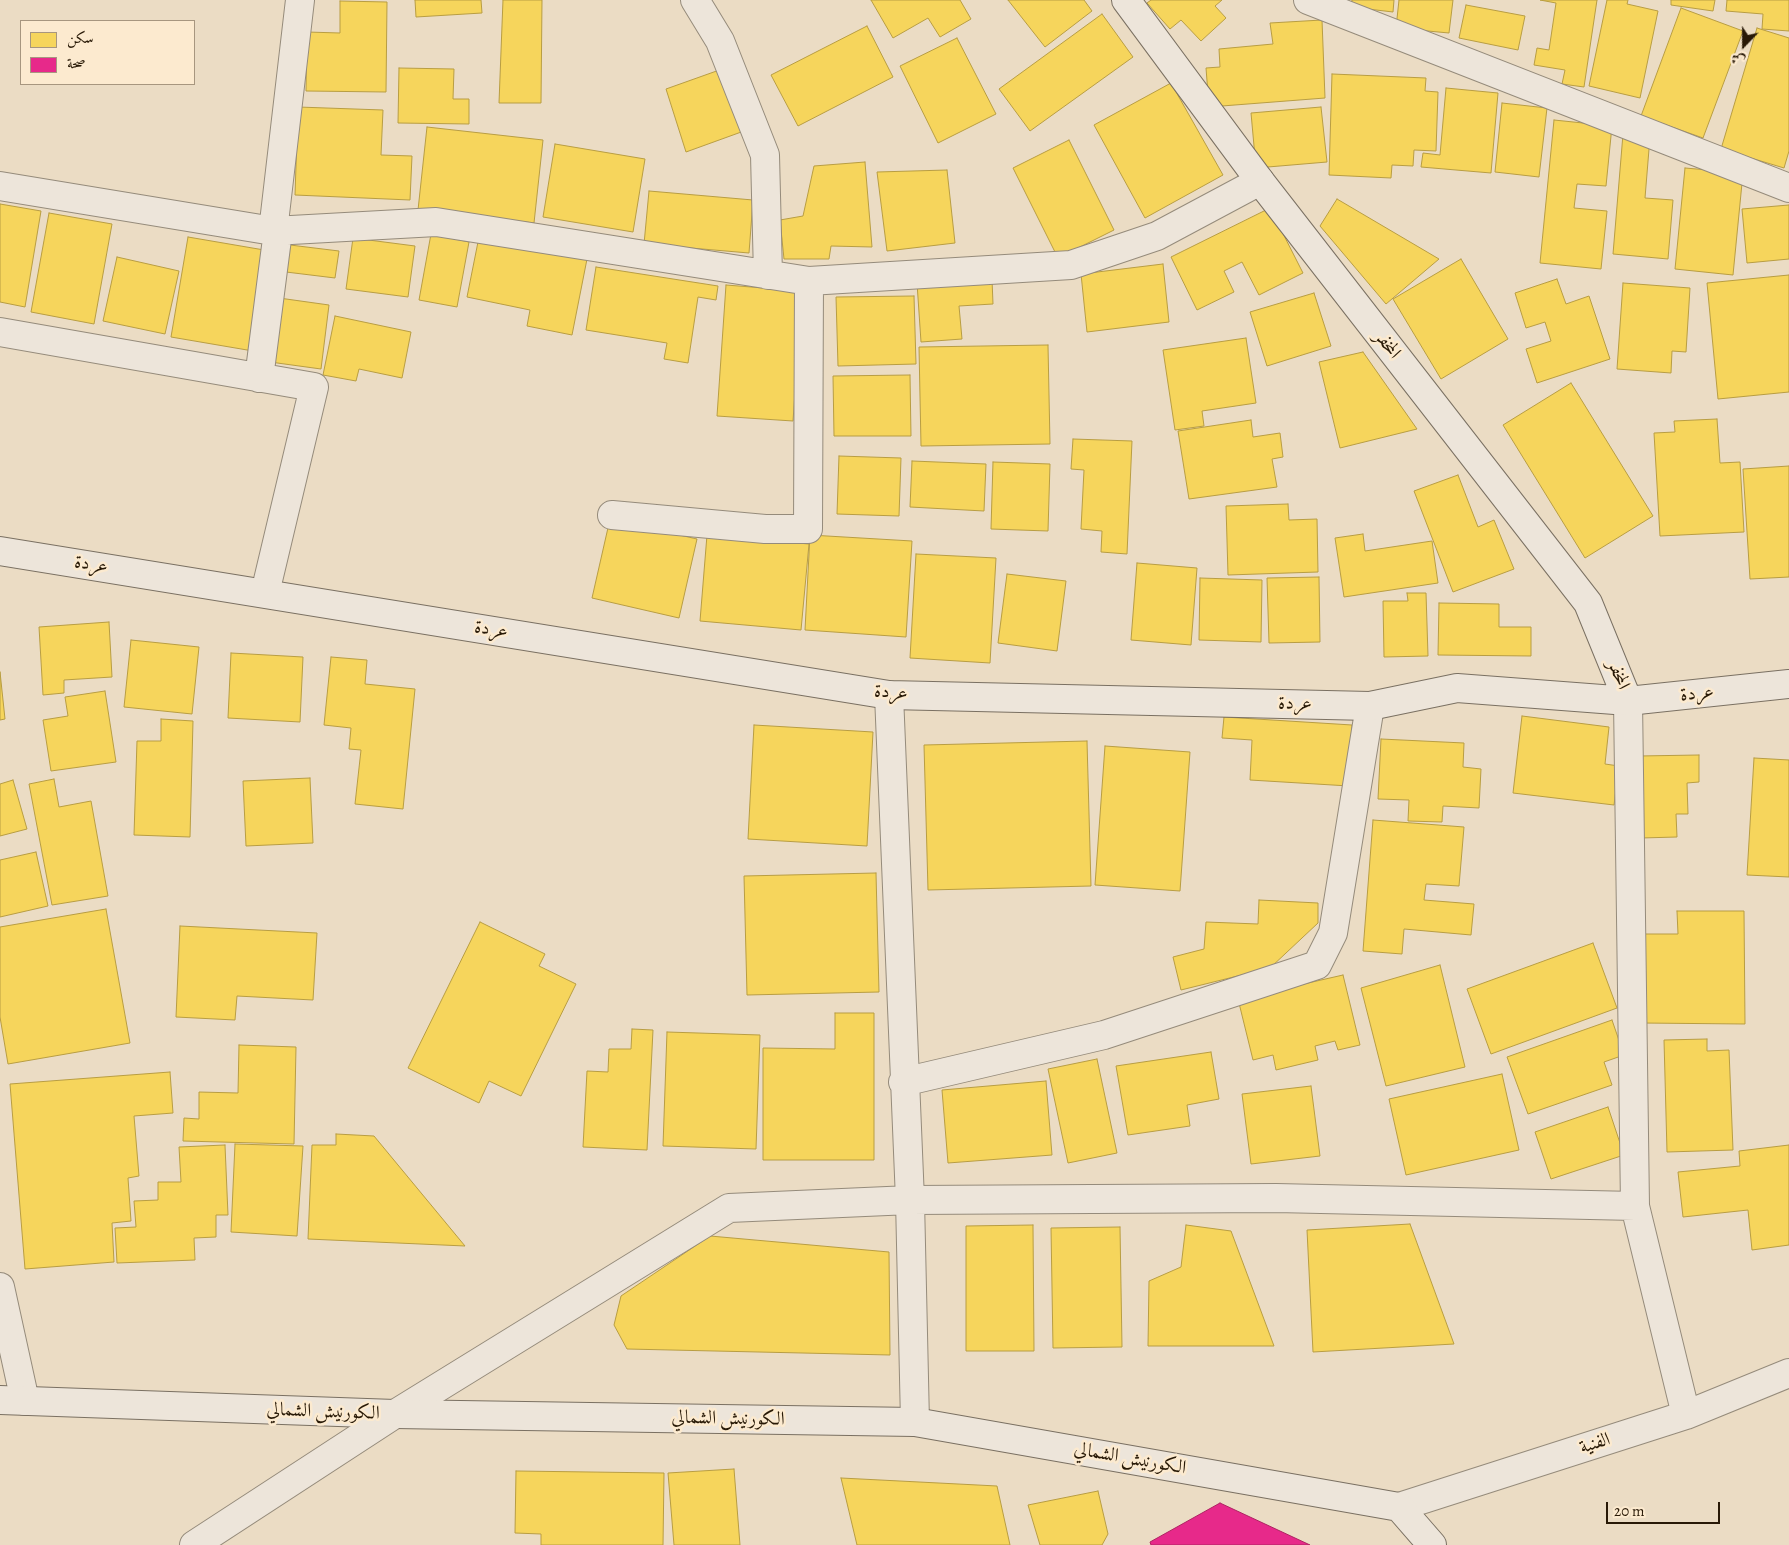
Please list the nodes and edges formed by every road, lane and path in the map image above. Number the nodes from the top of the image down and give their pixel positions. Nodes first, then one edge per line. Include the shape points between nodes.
1 (300, 0) edge
2 (695, 0) edge
3 (1126, 0) edge
4 (1308, 0) edge
5 (1260, 181) junction
6 (0, 186) edge
7 (1789, 188) edge
8 (275, 231) junction
9 (768, 275) junction
10 (809, 281) junction
11 (0, 332) edge
12 (259, 378) junction
13 (612, 515) dead end
14 (0, 551) edge
15 (265, 593) junction
16 (1789, 684) edge
17 (889, 695) junction
18 (1628, 701) junction
19 (1370, 706) junction
20 (904, 1082) junction
21 (910, 1200) junction
22 (1635, 1206) junction
23 (0, 1286) edge
24 (1789, 1373) edge
25 (12, 1400) edge
26 (395, 1414) junction
27 (1686, 1415) junction
28 (915, 1422) junction
29 (1399, 1506) junction
30 (194, 1545) edge
31 (1432, 1545) edge

1 - 8 street
2 - 9 street via 720,41 765,155
3 - 5 street, المخفر
4 - 7 street
5 - 10 street via 1157,236 1071,265
5 - 18 street, المخفر via 1588,603
6 - 8 street
8 - 9 street via 436,222
8 - 12 street
9 - 10 street
10 - 13 street via 808,529 765,529
11 - 12 street
12 - 15 street via 314,387
14 - 15 street, عردة
15 - 17 street, عردة
16 - 18 street, عردة
17 - 19 street, عردة
17 - 20 street
18 - 19 street, عردة via 1457,688
18 - 22 street
19 - 20 street via 1333,933 1318,965 1104,1035
20 - 21 street
21 - 22 street via 1276,1198
21 - 26 street via 729,1208
21 - 28 street
22 - 27 street
23 - 25 street
24 - 27 street, الفنية
25 - 26 street, الكورنيش الشمالي
26 - 28 street, الكورنيش الشمالي
26 - 30 street
27 - 29 street, الفنية
28 - 29 street, الكورنيش الشمالي
29 - 31 street

